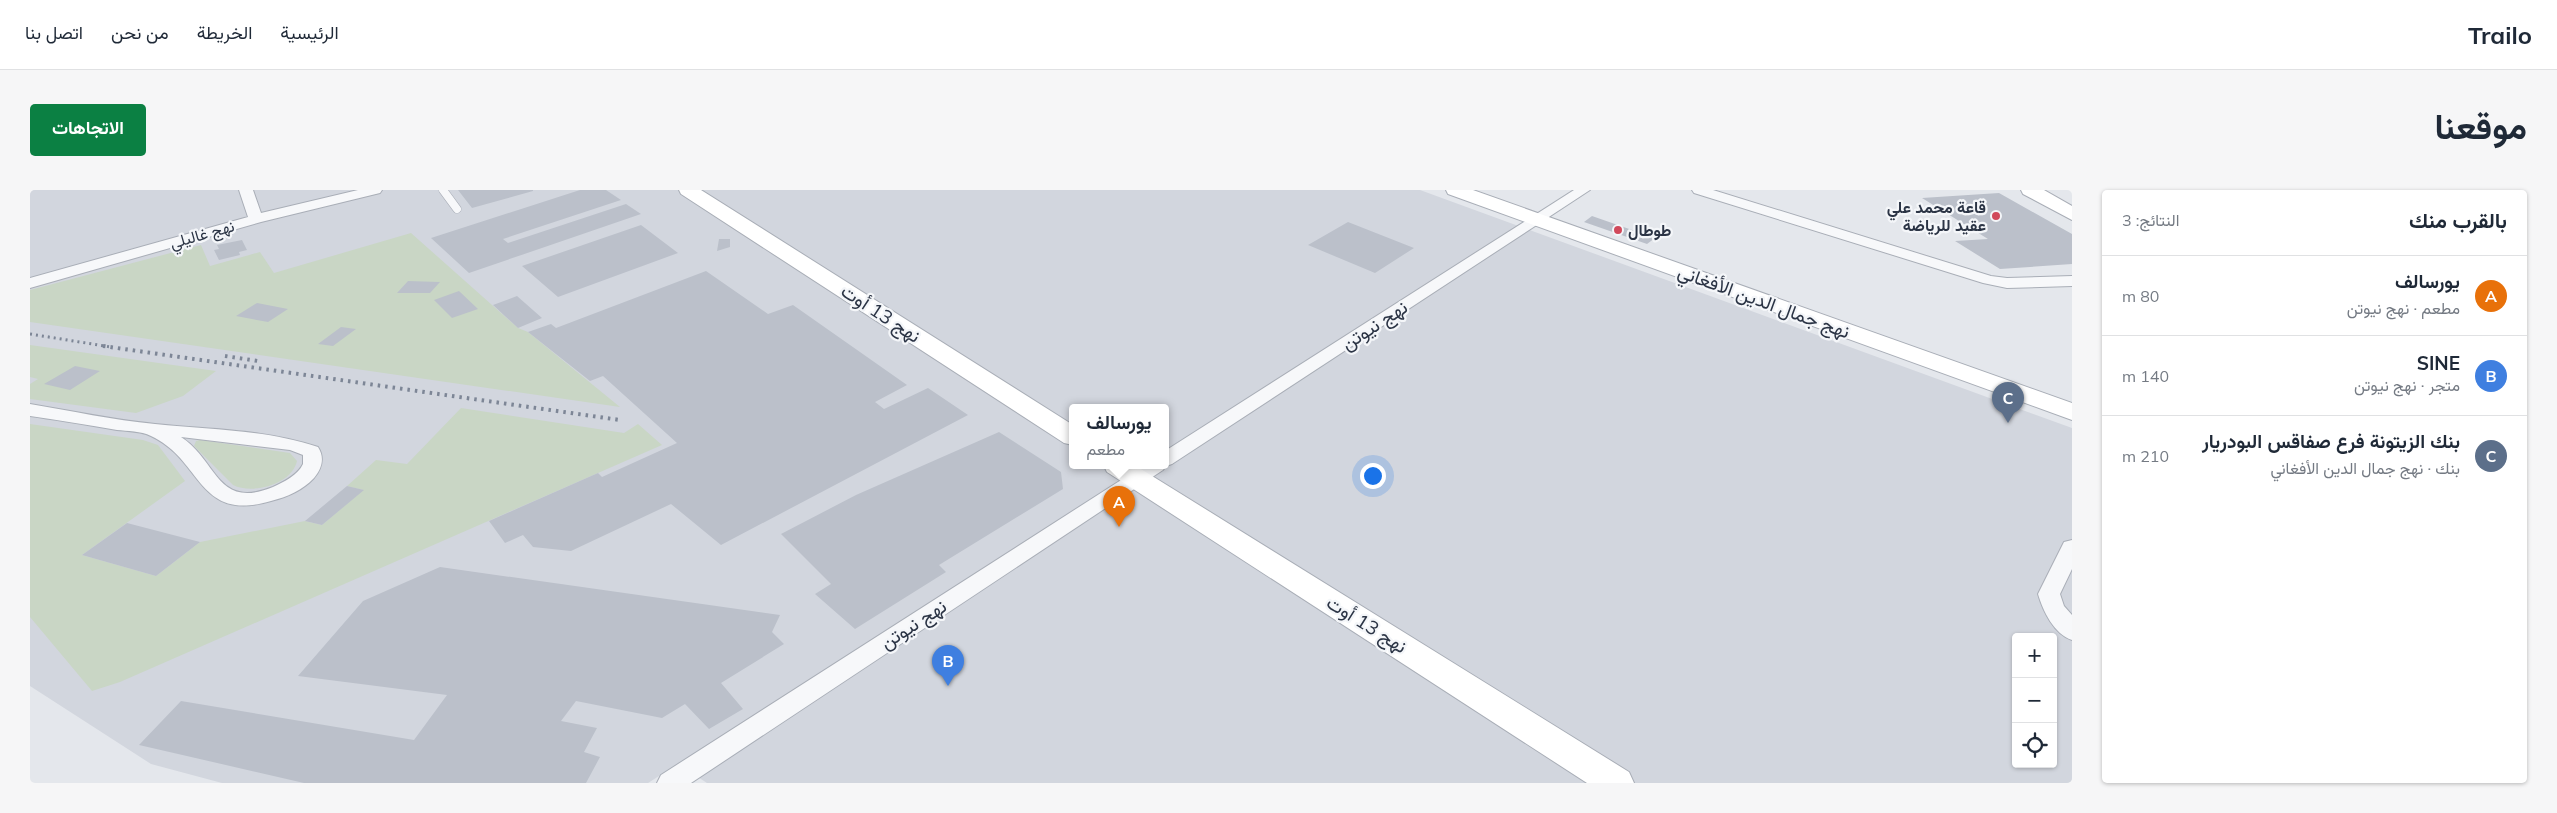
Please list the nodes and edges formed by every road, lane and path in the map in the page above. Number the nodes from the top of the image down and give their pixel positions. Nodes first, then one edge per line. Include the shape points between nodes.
1 (246, 190) edge
2 (375, 190) edge
3 (442, 190) edge
4 (688, 190) edge
5 (1455, 190) edge
6 (1583, 190) edge
7 (1699, 190) edge
8 (2030, 190) edge
9 (457, 209) dead end
10 (2072, 214) edge
11 (256, 219) junction
12 (1538, 219) junction
13 (2072, 281) edge
14 (30, 283) edge
15 (30, 410) edge
16 (2072, 412) edge
17 (155, 430) junction
18 (1069, 434) edge
19 (1169, 457) edge
20 (1137, 470) edge
21 (2072, 547) edge
22 (2072, 631) edge
23 (670, 783) edge
24 (1616, 783) edge

1 - 11 street
2 - 11 street, نهج غاليلي
3 - 9 lane
4 - 18 main road, نهج 13 أوت
5 - 12 main road, نهج جمال الدين الأفغاني
6 - 12 street, نهج نيوتن
7 - 13 street via 1989,280 2007,284
8 - 10 main road
11 - 14 street, نهج غاليلي
12 - 16 main road, نهج جمال الدين الأفغاني
12 - 19 street, نهج نيوتن
15 - 17 street
17 - 17 street via 178,444 224,496 236,499 250,499 283,490 302,478 313,465 311,451 304,447 215,434
20 - 23 street, نهج نيوتن
20 - 24 main road, نهج 13 أوت
21 - 22 street via 2049,594 2054,609

